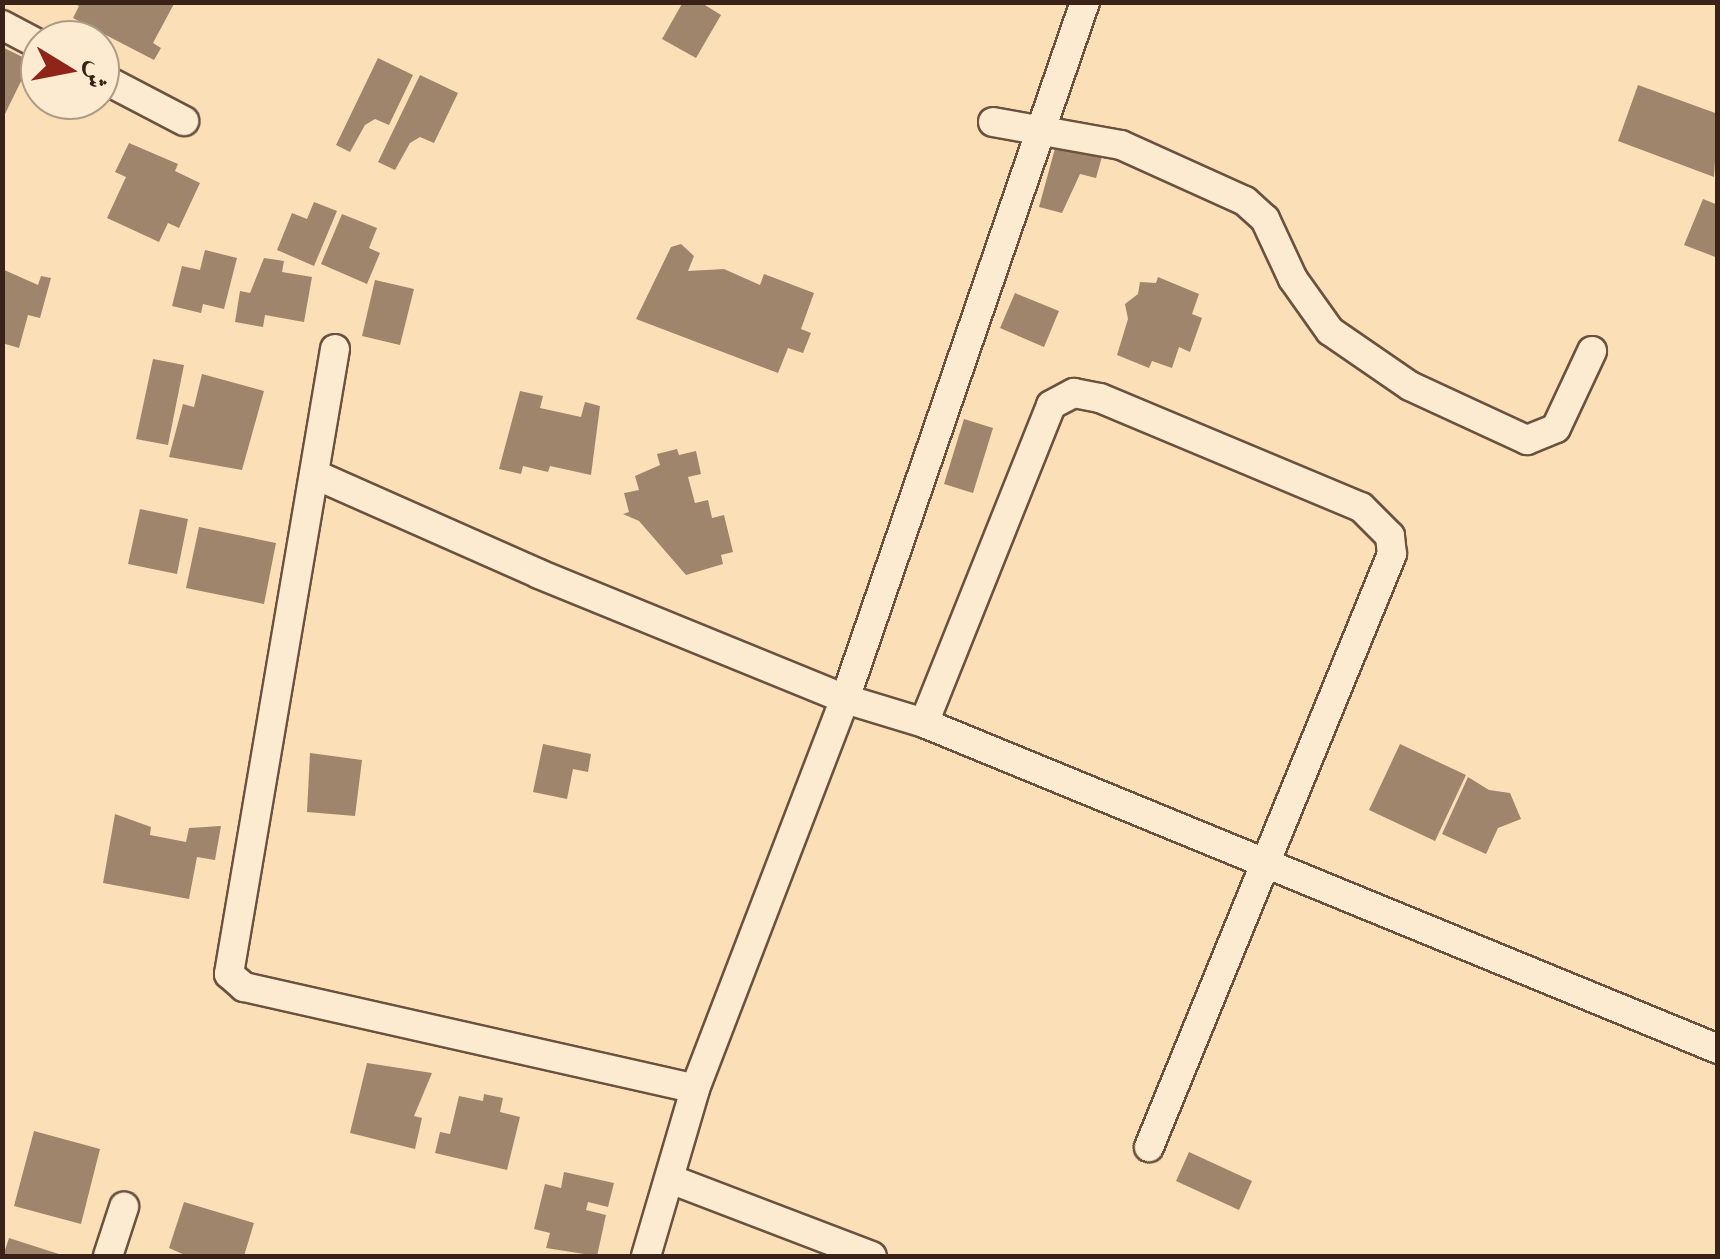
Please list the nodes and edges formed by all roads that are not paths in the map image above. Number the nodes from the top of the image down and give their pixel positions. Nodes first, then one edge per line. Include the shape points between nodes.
1 (1086, 2) edge
2 (120, 87) edge
3 (184, 121) dead end
4 (993, 122) dead end
5 (1044, 132) junction
6 (334, 349) dead end
7 (1592, 351) dead end
8 (316, 475) junction
9 (846, 698) junction
10 (924, 723) junction
11 (1267, 864) junction
12 (1718, 1048) edge
13 (695, 1089) junction
14 (1149, 1148) dead end
15 (670, 1178) junction
16 (124, 1207) dead end
17 (108, 1256) edge
18 (646, 1256) edge
19 (872, 1256) edge

1 - 5 street
2 - 3 street
4 - 5 street
5 - 7 street via 1121,146 1245,201 1266,219 1293,280 1330,331 1410,386 1528,440 1556,428
5 - 9 street
6 - 8 street
8 - 9 street
8 - 13 street via 229,974 244,987
9 - 10 street
9 - 13 street
10 - 11 street
10 - 11 street via 1051,405 1074,393 1100,398 1361,507 1390,536 1392,554
11 - 12 street
11 - 14 street
13 - 15 street
15 - 18 street
15 - 19 street
16 - 17 street

